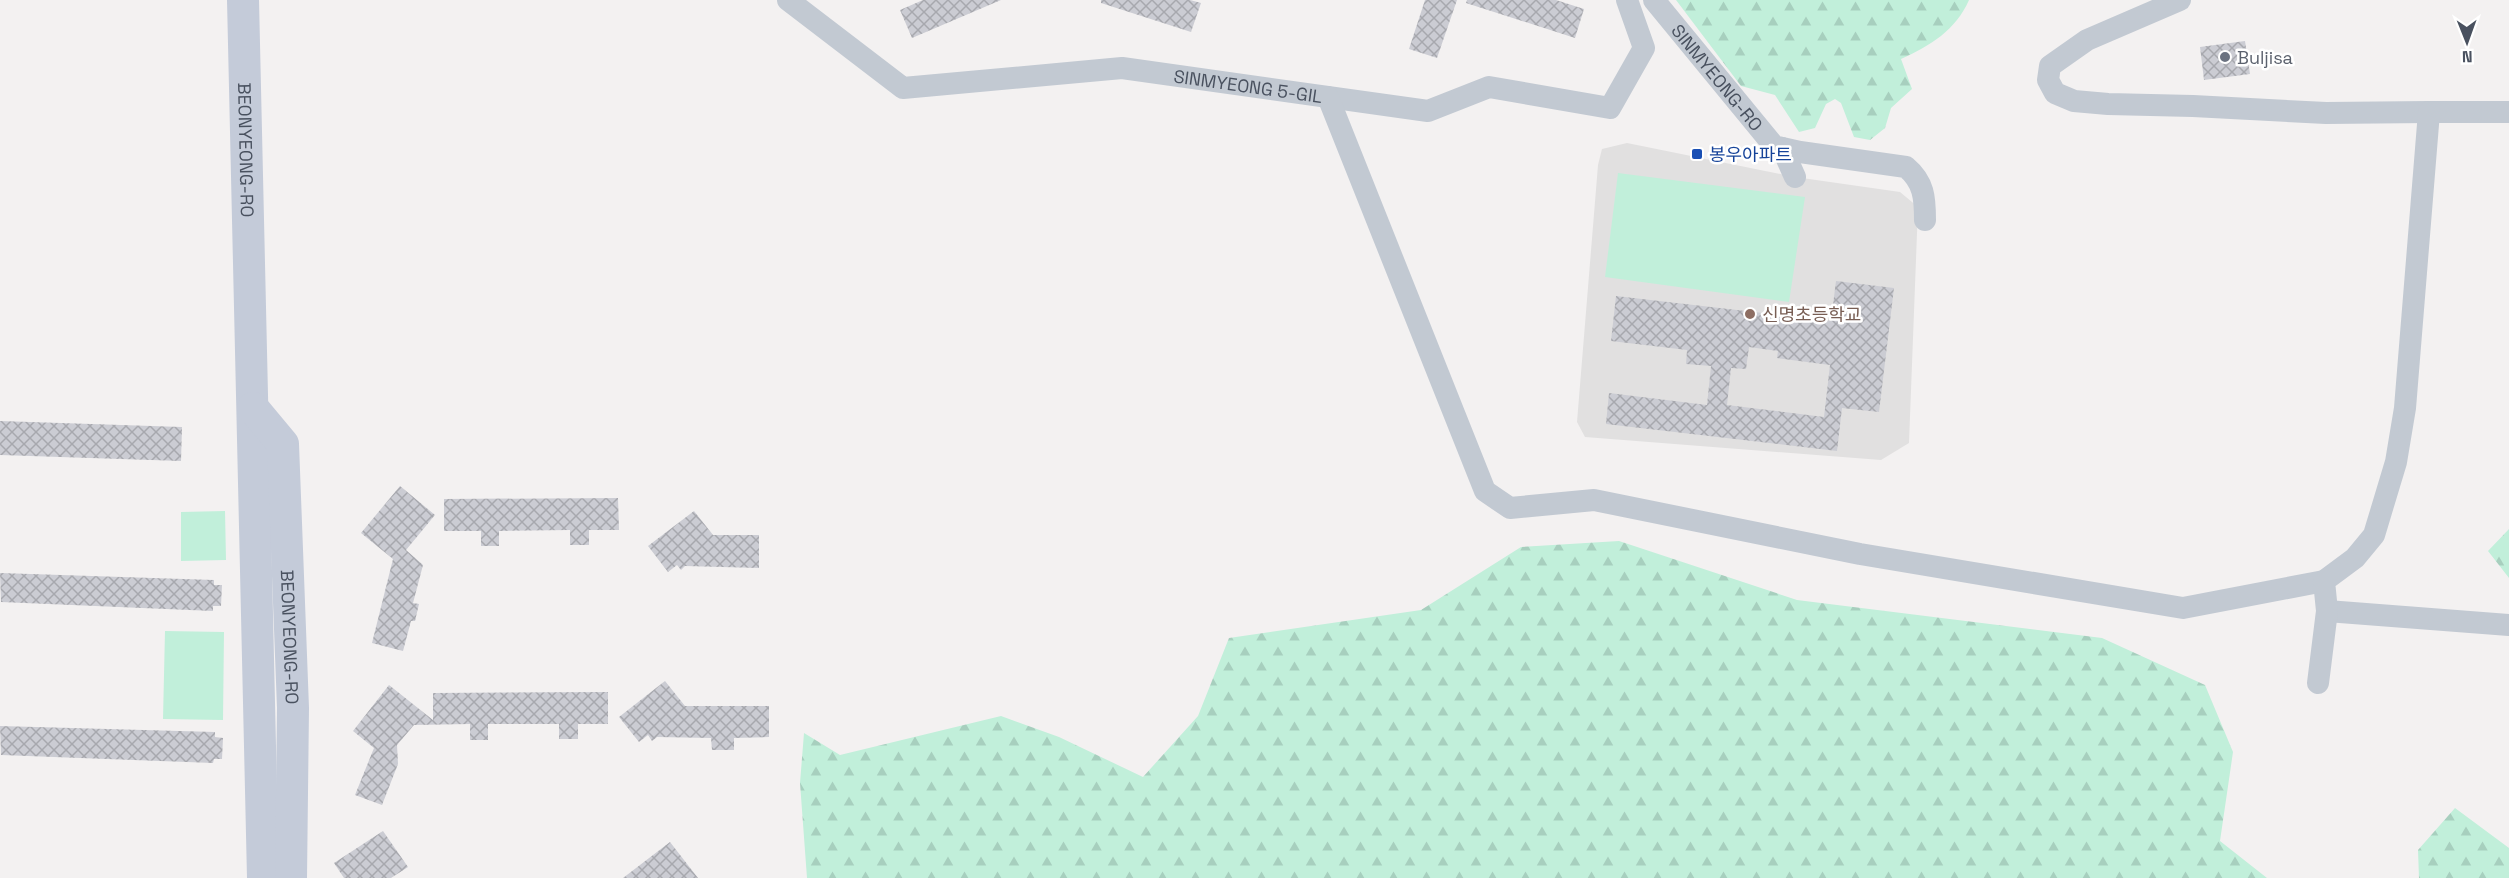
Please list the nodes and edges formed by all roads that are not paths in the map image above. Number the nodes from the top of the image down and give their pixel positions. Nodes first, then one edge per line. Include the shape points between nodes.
1 (243, 0) edge
2 (788, 0) edge
3 (1627, 0) edge
4 (1654, 0) edge
5 (2180, 0) edge
6 (1328, 98) junction
7 (2429, 112) junction
8 (2509, 112) edge
9 (1782, 148) junction
10 (1795, 177) dead end
11 (1925, 220) dead end
12 (253, 408) junction
13 (2324, 581) junction
14 (2327, 611) junction
15 (2509, 625) edge
16 (2318, 683) dead end
17 (263, 878) edge
18 (291, 878) edge

1 - 12 main road, BEONYEONG-RO
2 - 6 street, SINMYEONG 5-GIL via 903,88 1122,68
3 - 6 street, SINMYEONG 5-GIL via 1644,48 1610,108 1489,87 1428,111
4 - 9 street, SINMYEONG-RO via 1774,146
5 - 7 street via 2087,40 2050,66 2048,81 2055,93 2074,101 2108,104 2326,113
6 - 13 street via 1485,491 1510,508 1594,500 1860,554 2183,608
7 - 8 street
7 - 13 street via 2405,408 2396,462 2374,535 2355,558
9 - 10 street
9 - 11 street via 1906,167 1923,188
12 - 17 main road, BEONYEONG-RO
12 - 18 main road, BEONYEONG-RO via 283,444 293,708
13 - 14 street
14 - 15 street
14 - 16 street

